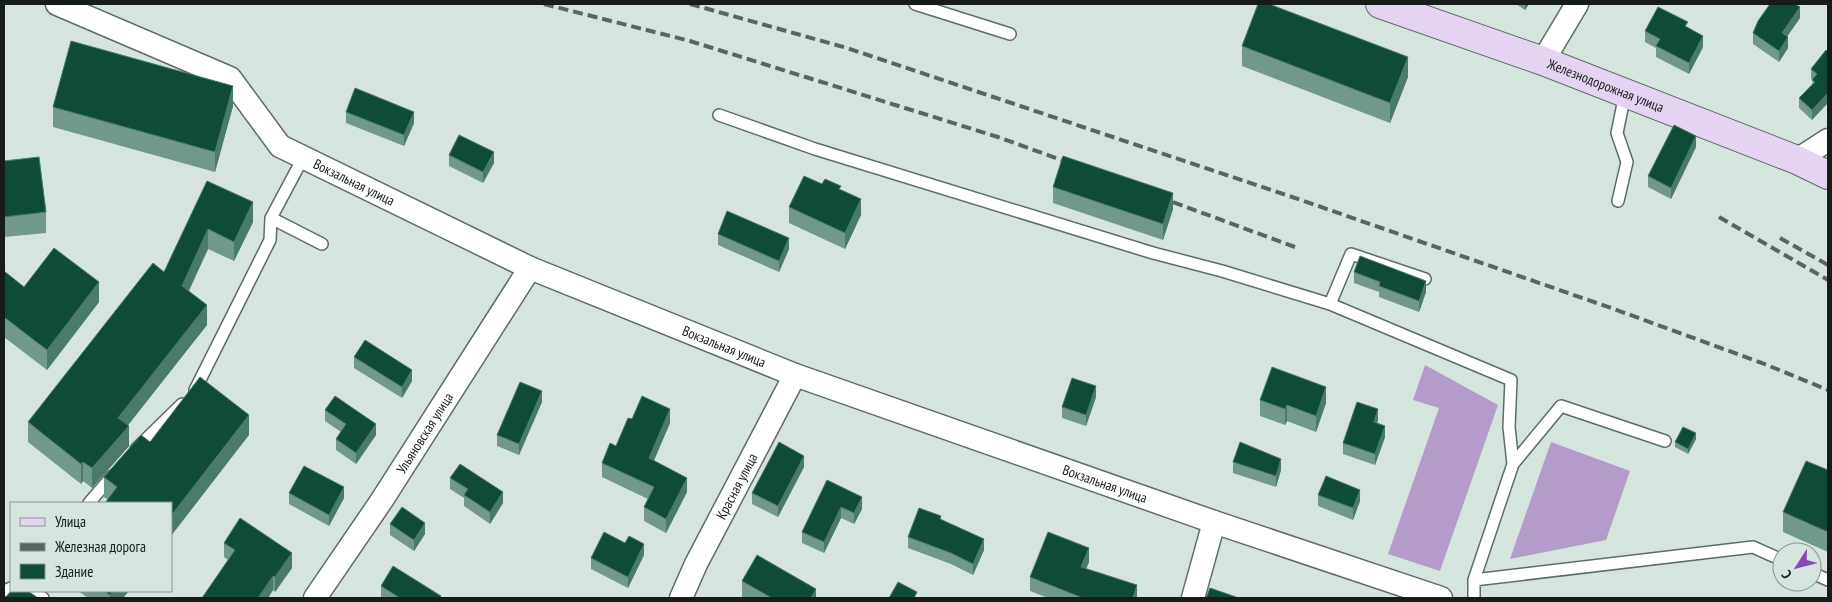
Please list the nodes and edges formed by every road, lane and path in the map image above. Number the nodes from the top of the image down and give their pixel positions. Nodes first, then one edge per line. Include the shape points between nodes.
1 (57, 4) edge
2 (915, 4) edge
3 (1380, 4) edge
4 (1577, 4) edge
5 (1010, 34) dead end
6 (1543, 61) junction
7 (1625, 94) junction
8 (719, 115) dead end
9 (1828, 140) edge
10 (303, 158) junction
11 (1797, 160) junction
12 (1828, 175) edge
13 (1618, 201) dead end
14 (271, 218) junction
15 (322, 244) dead end
16 (530, 268) junction
17 (1425, 280) edge
18 (1330, 304) junction
19 (795, 375) junction
20 (1665, 441) dead end
21 (128, 457) edge
22 (1513, 464) junction
23 (117, 470) edge
24 (90, 502) edge
25 (1214, 522) junction
26 (1772, 556) edge
27 (1474, 580) junction
28 (315, 598) edge
29 (681, 598) edge
30 (1192, 598) edge
31 (1441, 598) edge
32 (1474, 598) edge

1 - 10 street, Вокзальная улица via 230,78 280,146
2 - 5 lane
3 - 6 street, Железнодорожная улица
4 - 6 street
6 - 7 street, Железнодорожная улица
7 - 11 street, Железнодорожная улица
7 - 13 lane via 1616,133 1627,162
8 - 18 lane via 843,158
9 - 11 street
10 - 14 lane
10 - 16 street, Вокзальная улица
11 - 12 street, Железнодорожная улица
14 - 15 lane
14 - 21 lane via 270,240 194,392
16 - 19 street, Вокзальная улица
16 - 28 street, Ульяновская улица via 382,500
17 - 18 lane via 1351,254
18 - 22 lane via 1511,380 1509,427
19 - 25 street, Вокзальная улица
19 - 29 street, Красная улица
20 - 22 lane via 1561,406
22 - 27 lane
23 - 24 lane
25 - 30 street
25 - 31 street, Вокзальная улица
26 - 27 lane via 1753,547
27 - 32 lane

